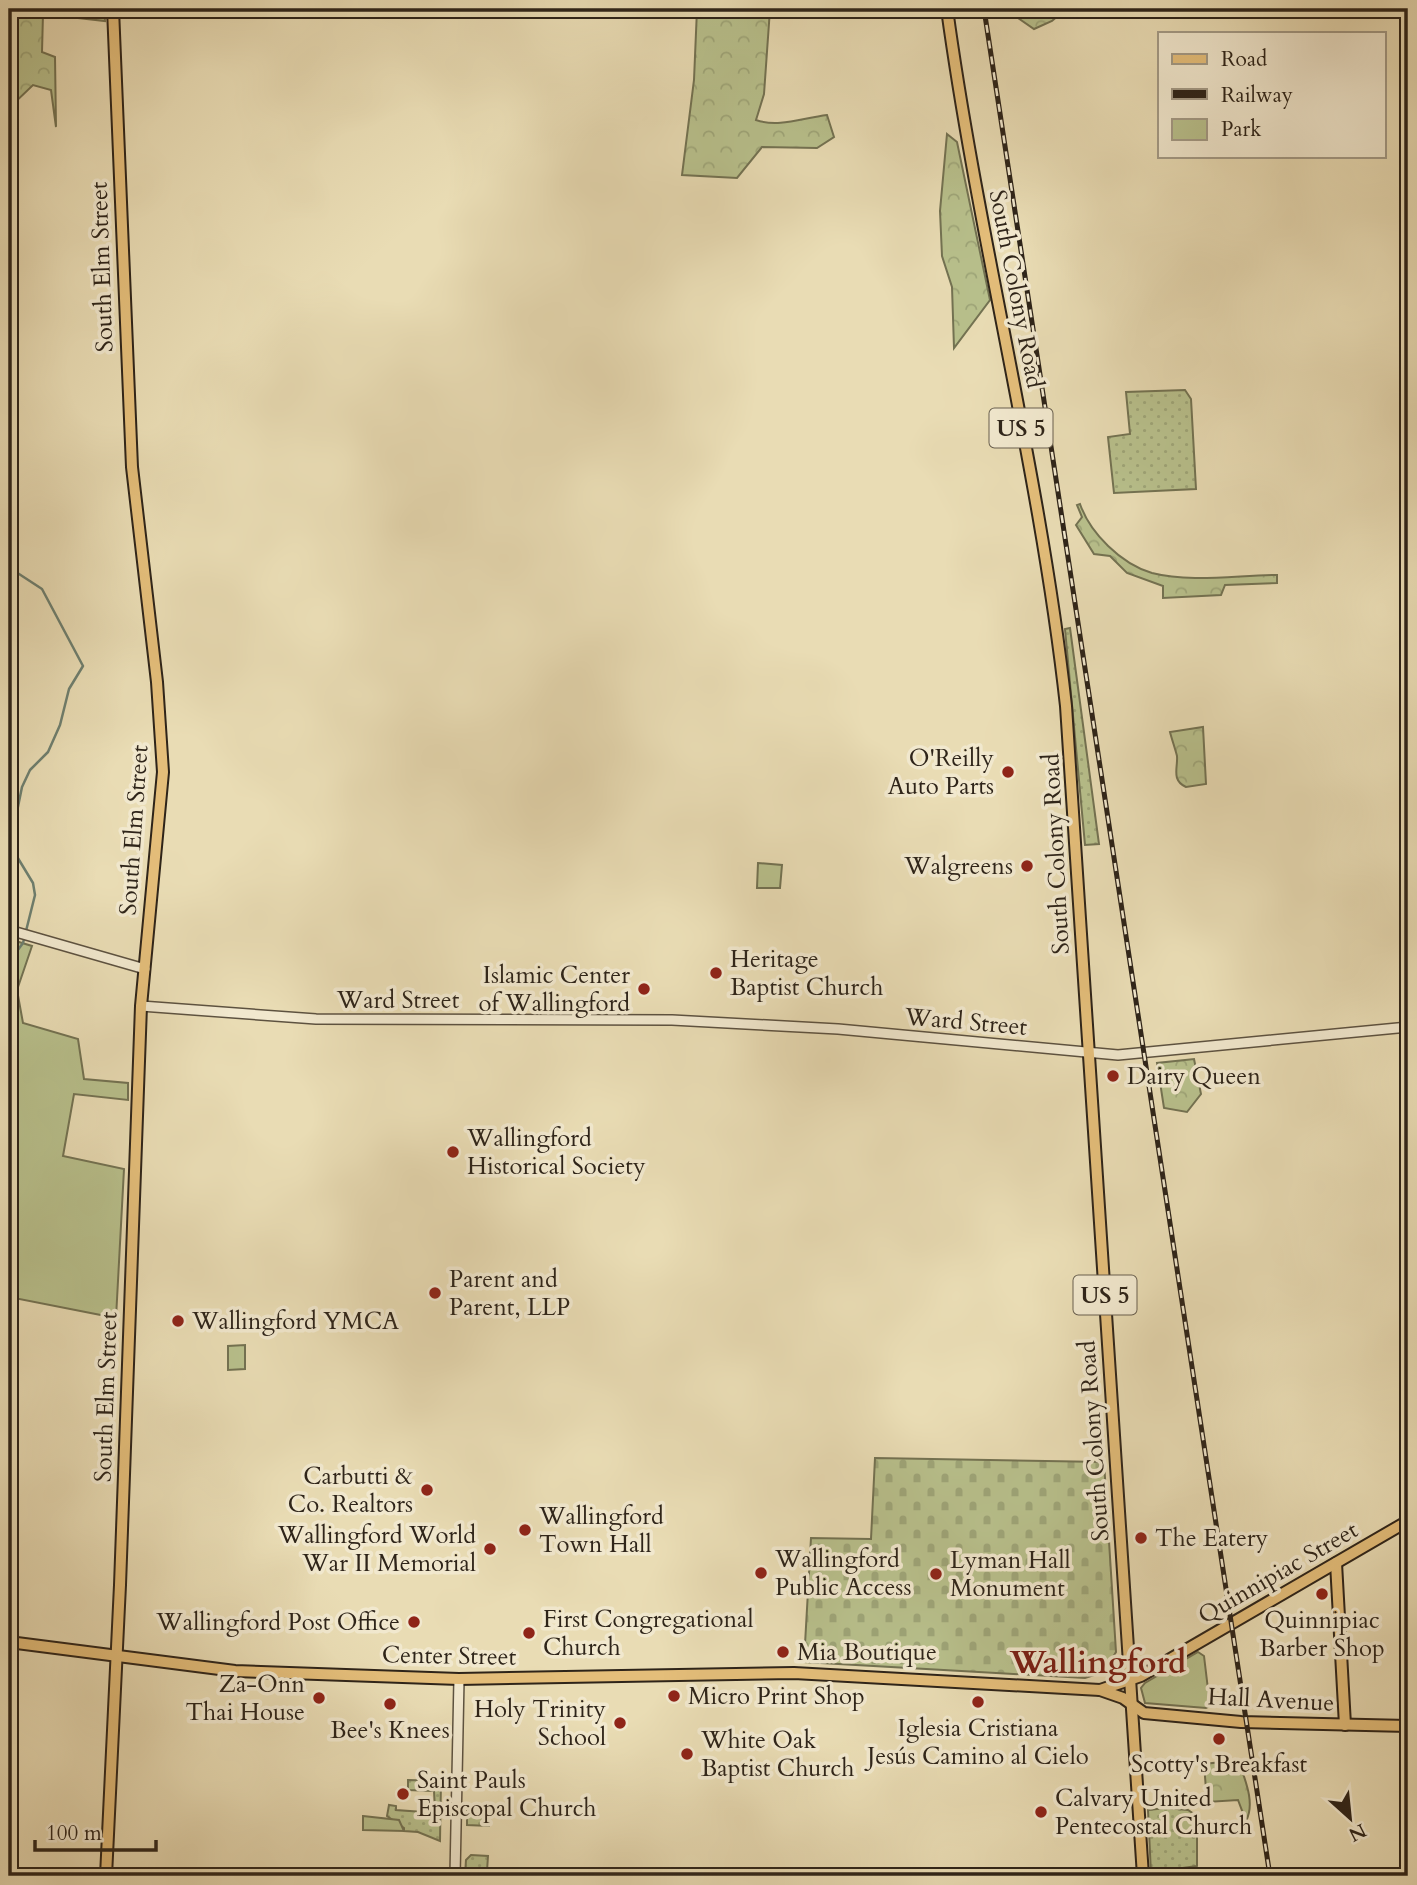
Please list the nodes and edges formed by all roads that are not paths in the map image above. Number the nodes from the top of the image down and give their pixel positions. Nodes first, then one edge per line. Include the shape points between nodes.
1 (113, 9) edge
2 (947, 9) edge
3 (9, 930) edge
4 (145, 969) junction
5 (141, 1006) junction
6 (1408, 1027) edge
7 (1088, 1053) junction
8 (1408, 1521) edge
9 (1336, 1563) junction
10 (9, 1642) edge
11 (117, 1655) junction
12 (459, 1679) junction
13 (1132, 1680) junction
14 (1100, 1690) junction
15 (1133, 1706) junction
16 (1345, 1725) junction
17 (1408, 1726) edge
18 (106, 1876) edge
19 (455, 1876) edge
20 (1143, 1876) edge

1 - 4 main road, South Elm Street via 132,467 162,749
2 - 7 main road, South Colony Road / US 5 via 1061,658 1071,752
3 - 4 street
4 - 5 main road, South Elm Street
5 - 7 street, Ward Street via 316,1019 672,1020 838,1029
5 - 11 main road, South Elm Street
6 - 7 street, Ward Street via 1138,1054
7 - 13 main road, South Colony Road / US 5
8 - 9 main road, Quinnipiac Street
9 - 13 main road, Quinnipiac Street
9 - 16 main road
10 - 11 main road, Center Street
11 - 12 main road, Center Street via 235,1671
11 - 18 main road, South Elm Street
12 - 14 main road, Center Street via 794,1673
12 - 19 street
13 - 14 main road, Center Street
13 - 15 main road, South Colony Road / US 5
14 - 15 main road, Center Street
15 - 16 main road, Hall Avenue via 1144,1713
15 - 20 main road, US 5
16 - 17 main road, Hall Avenue

